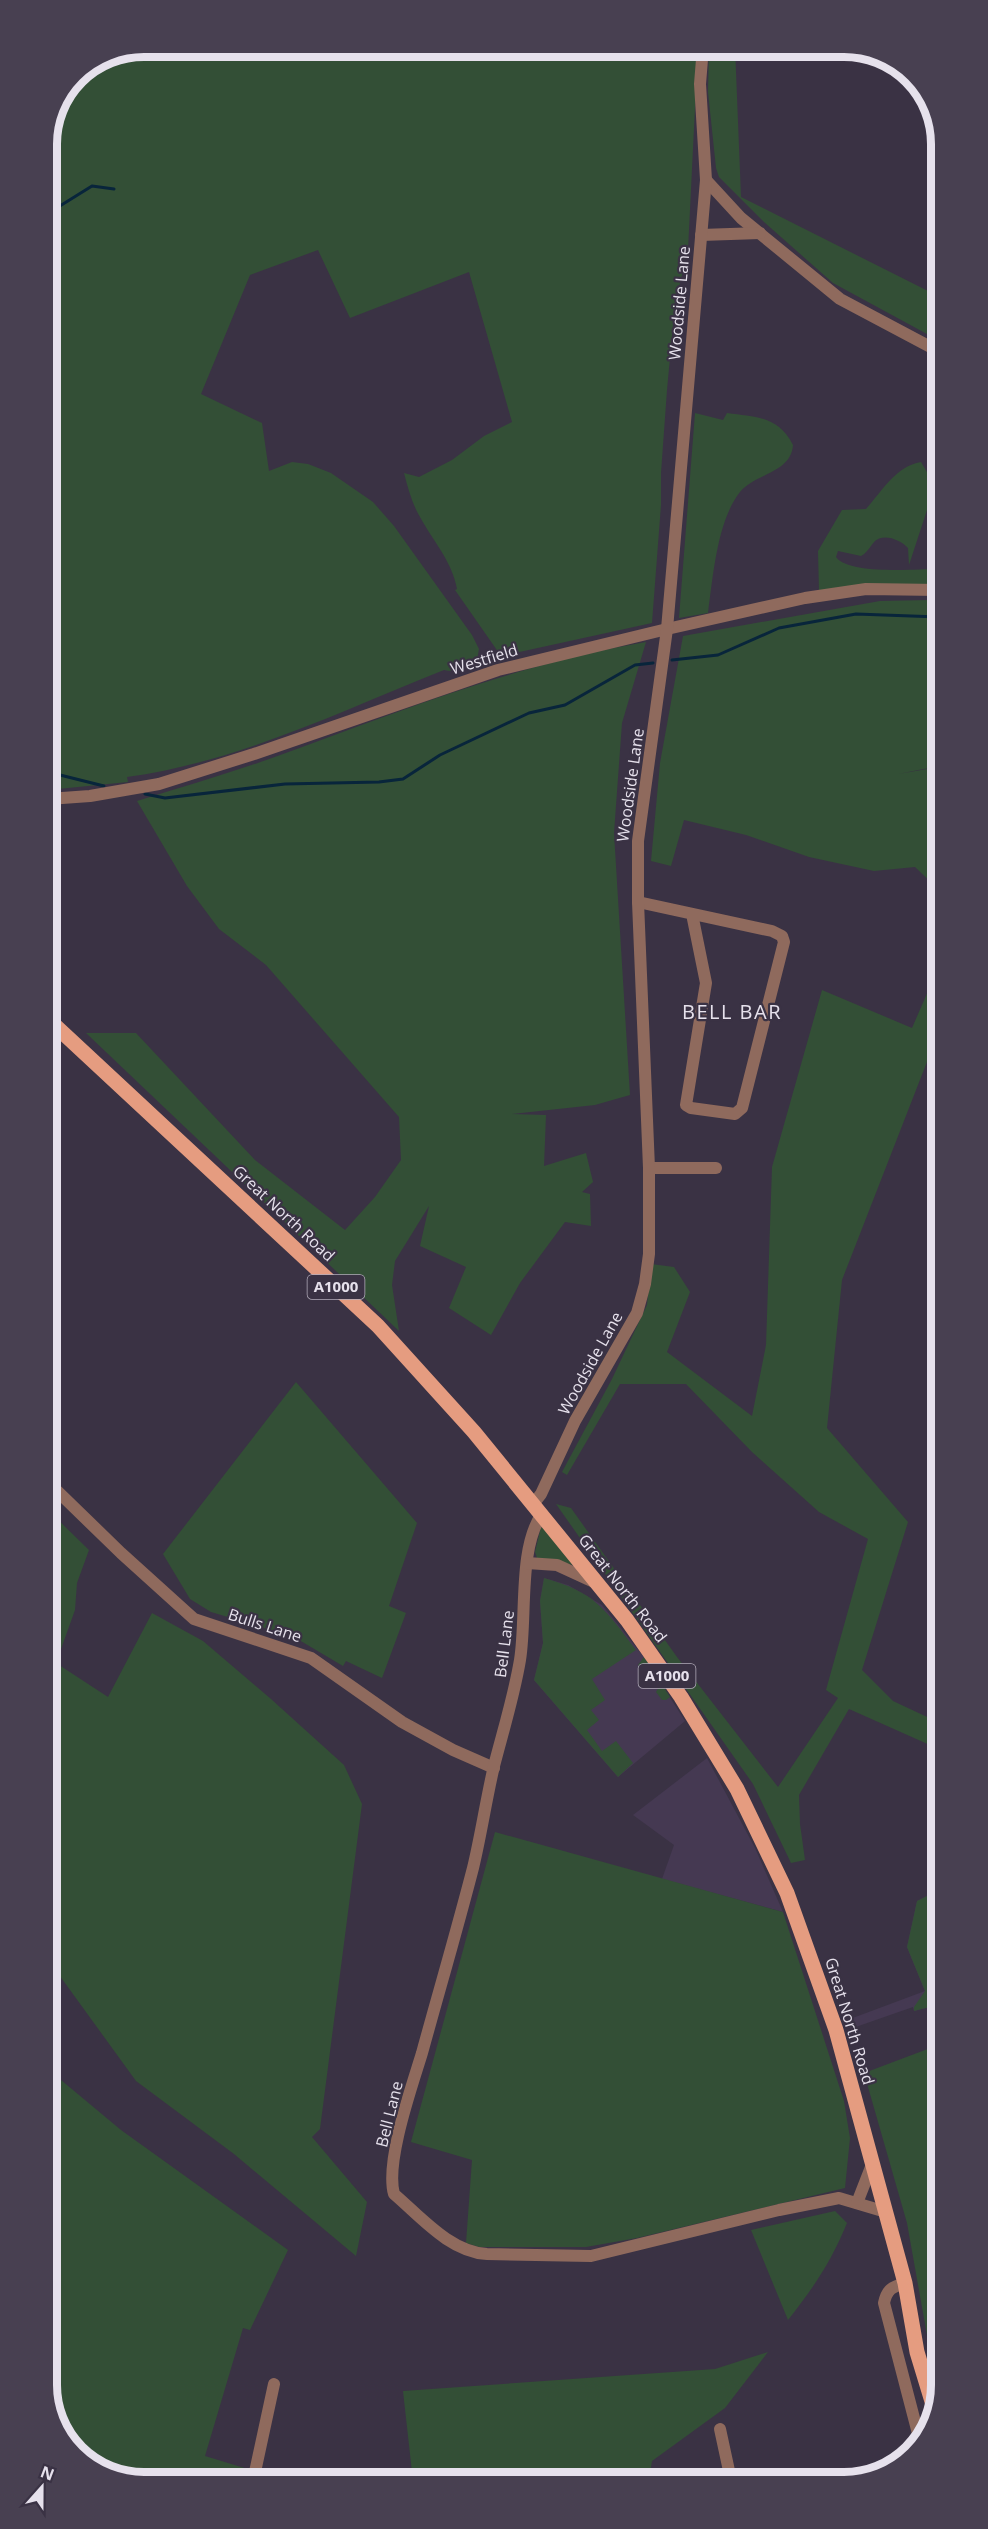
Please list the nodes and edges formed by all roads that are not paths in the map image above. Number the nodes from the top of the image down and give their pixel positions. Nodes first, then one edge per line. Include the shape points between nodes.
1 (702, 57) edge
2 (706, 180) junction
3 (760, 233) junction
4 (702, 235) junction
5 (931, 347) edge
6 (931, 590) edge
7 (667, 629) junction
8 (57, 798) edge
9 (638, 902) junction
10 (692, 914) junction
11 (57, 1027) edge
12 (649, 1168) junction
13 (716, 1168) dead end
14 (57, 1491) edge
15 (538, 1508) junction
16 (527, 1563) junction
17 (599, 1584) junction
18 (494, 1768) junction
19 (873, 2162) junction
20 (857, 2203) junction
21 (886, 2212) junction
22 (905, 2283) junction
23 (274, 2384) dead end
24 (930, 2394) edge
25 (720, 2429) dead end
26 (917, 2431) edge
27 (256, 2472) edge
28 (729, 2472) edge

1 - 2 street, Woodside Lane via 700,84
2 - 3 street
2 - 4 street, Woodside Lane
3 - 4 street
3 - 5 street via 840,299
4 - 7 street, Woodside Lane
6 - 7 street, Westfield via 866,589 805,598
7 - 8 street, Westfield via 498,670 159,784
7 - 9 street, Woodside Lane via 638,841
9 - 10 street
9 - 12 street, Woodside Lane
10 - 10 street via 772,931 782,936 784,942 742,1108 735,1113 691,1108 686,1104 706,983
11 - 15 main road, Great North Road / A1000 via 378,1326 462,1417
12 - 13 street
12 - 15 street, Woodside Lane via 649,1254 637,1314 575,1421
14 - 18 street, Bulls Lane via 194,1619 311,1658 402,1722
15 - 16 street, Bell Lane
15 - 17 main road, Great North Road / A1000
16 - 17 street via 557,1565
16 - 18 street, Bell Lane via 520,1657
17 - 19 main road, Great North Road / A1000 via 704,1733 768,1853 813,1960
18 - 20 street, Bell Lane via 472,1870 406,2107 392,2172 394,2194 452,2242 471,2253 487,2254 591,2256 839,2198
19 - 20 street
19 - 21 main road, Great North Road / A1000
20 - 21 street, Bell Lane
21 - 22 main road, Great North Road / A1000
22 - 24 main road, Great North Road / A1000 via 917,2352
22 - 26 street via 891,2287 884,2303
23 - 27 street
25 - 28 street

